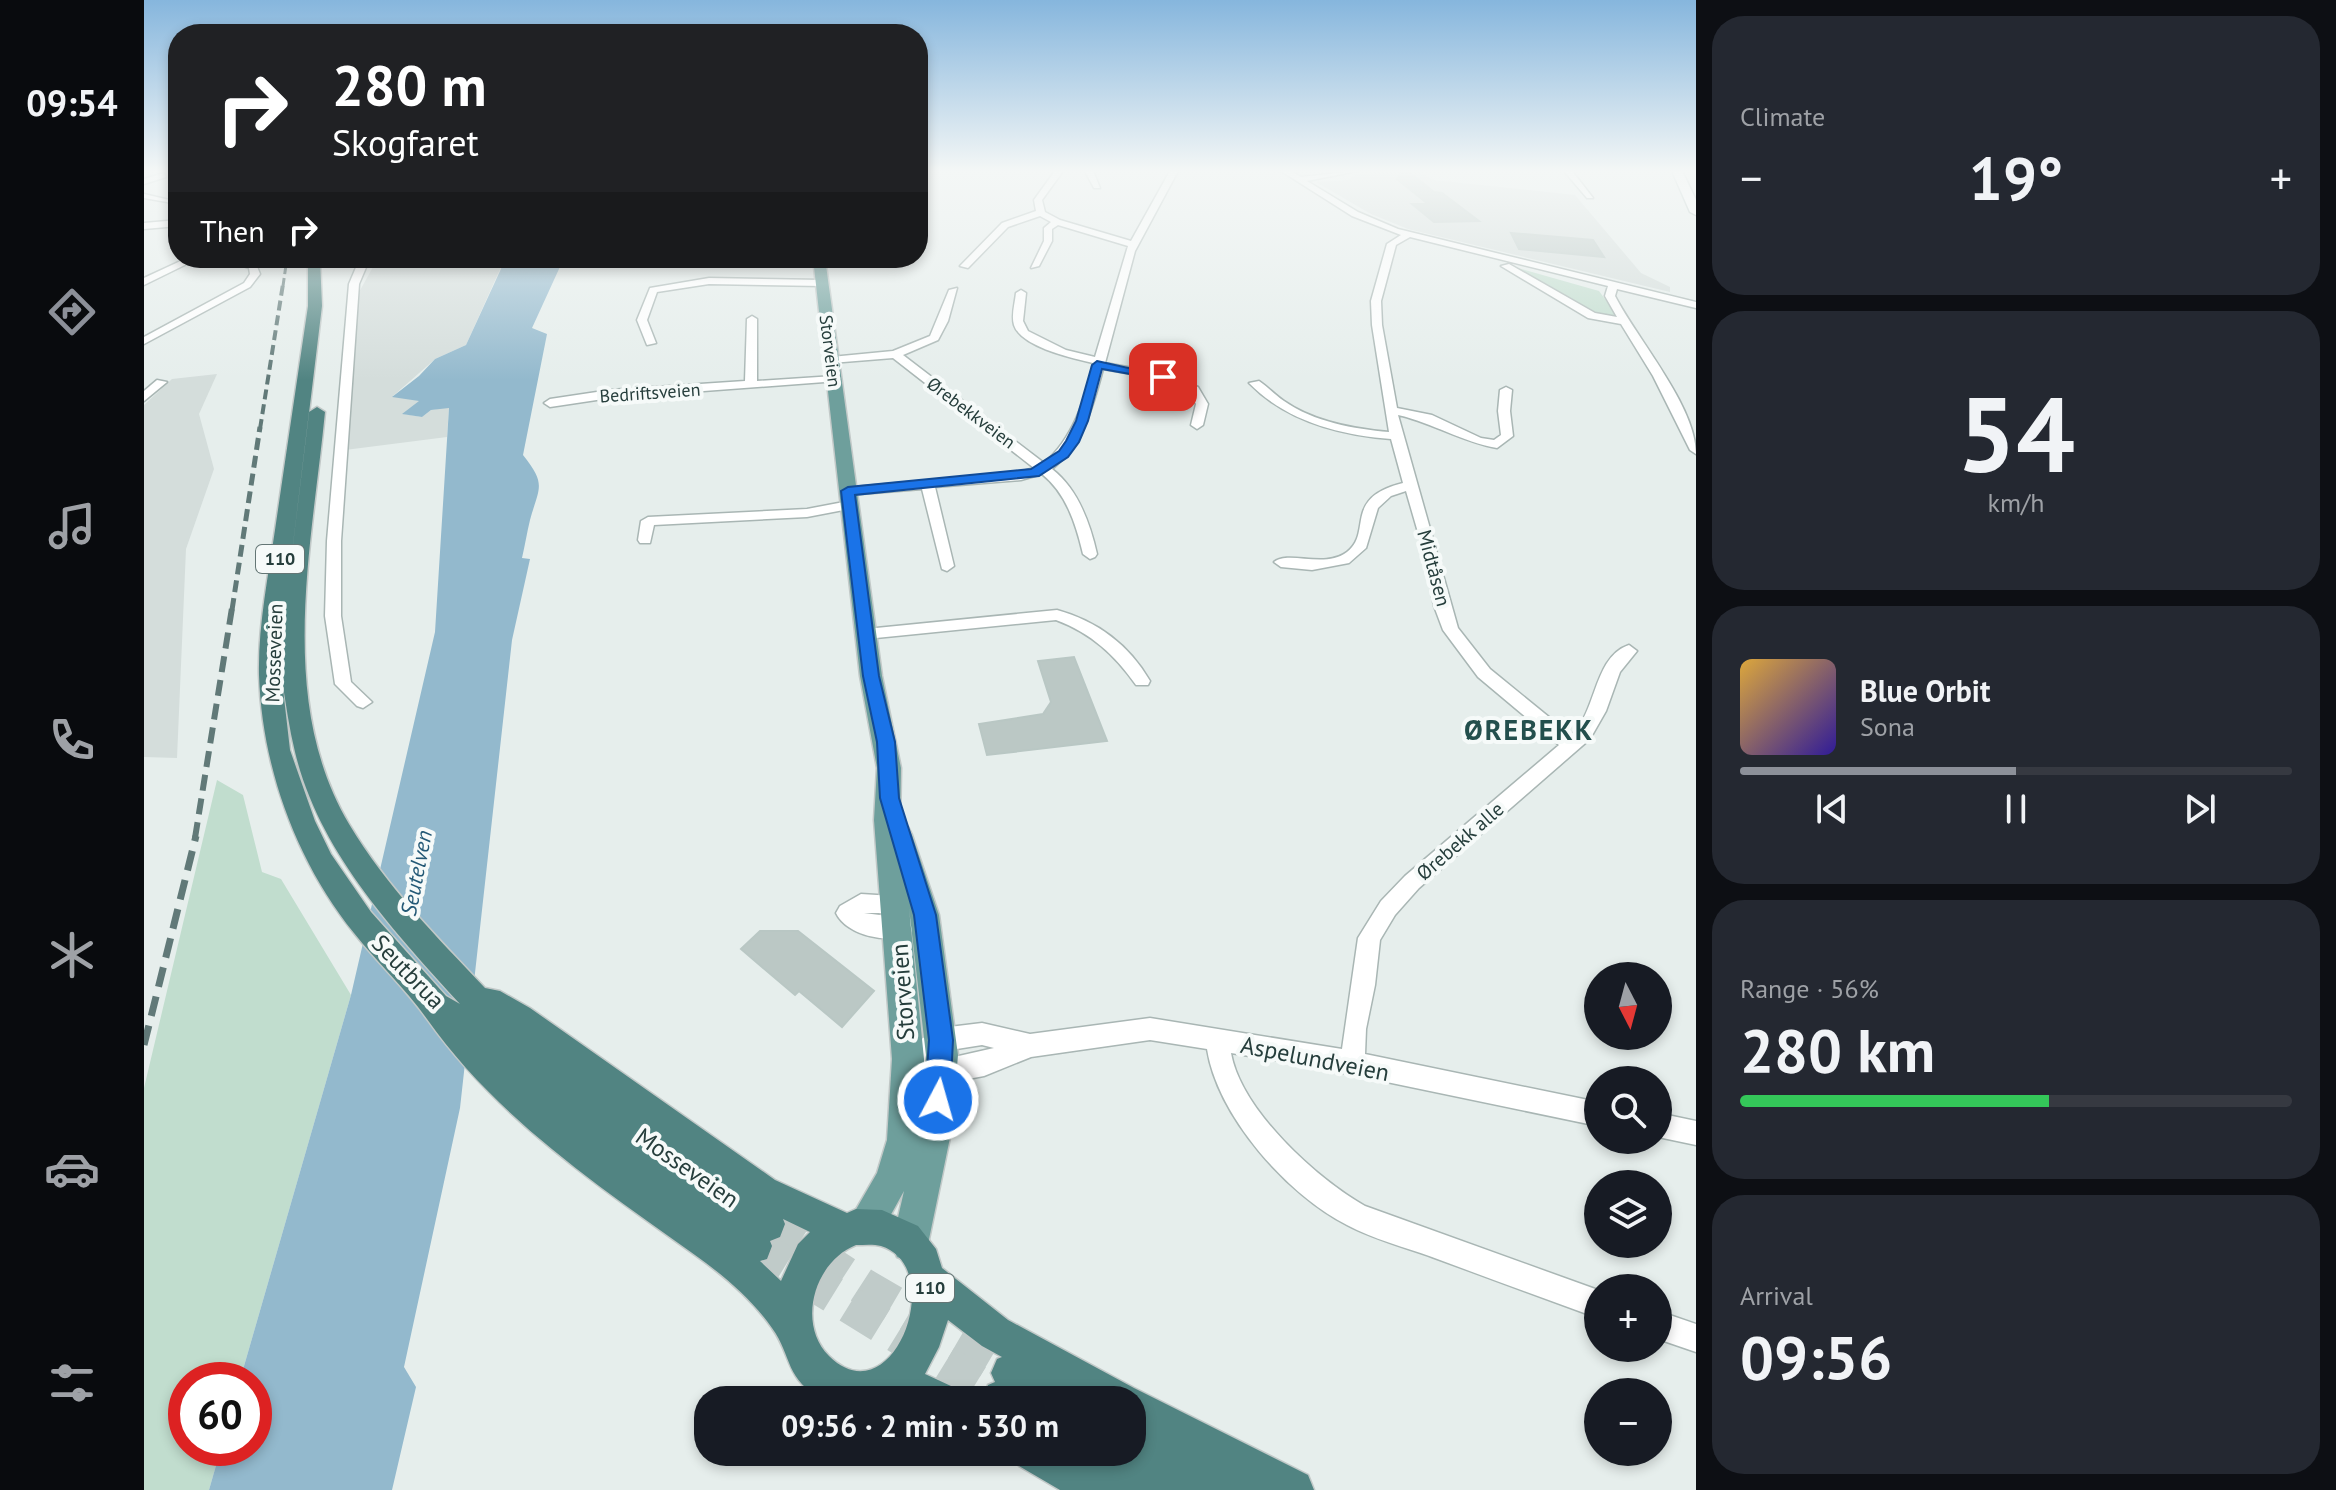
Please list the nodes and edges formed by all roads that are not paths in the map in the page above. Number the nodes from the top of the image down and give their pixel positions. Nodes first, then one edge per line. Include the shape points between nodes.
1 (985, 241) edge
2 (1047, 241) edge
3 (1120, 241) edge
4 (1134, 241) edge
5 (1398, 241) edge
6 (1429, 241) edge
7 (1132, 244) junction
8 (1507, 260) junction
9 (965, 266) dead end
10 (1034, 266) dead end
11 (173, 268) edge
12 (254, 268) edge
13 (314, 268) edge
14 (328, 268) edge
15 (360, 268) edge
16 (820, 268) edge
17 (144, 282) edge
18 (822, 283) junction
19 (1613, 286) junction
20 (954, 290) dead end
21 (1021, 293) dead end
22 (1696, 305) edge
23 (752, 319) dead end
24 (1625, 321) junction
25 (144, 341) edge
26 (651, 343) dead end
27 (895, 354) junction
28 (1098, 363) junction
29 (833, 374) junction
30 (161, 382) dead end
31 (1255, 383) dead end
32 (751, 386) junction
33 (1506, 390) dead end
34 (144, 397) edge
35 (550, 403) dead end
36 (1392, 410) junction
37 (1197, 425) dead end
38 (1396, 436) junction
39 (1696, 450) edge
40 (1044, 469) junction
41 (928, 485) junction
42 (1411, 486) junction
43 (849, 505) junction
44 (645, 540) dead end
45 (1090, 554) dead end
46 (1281, 562) dead end
47 (947, 566) dead end
48 (866, 634) junction
49 (1629, 651) dead end
50 (1142, 681) dead end
51 (363, 702) dead end
52 (1572, 746) junction
53 (337, 828) joint
54 (316, 850) joint
55 (910, 913) junction
56 (941, 1040) junction
57 (1217, 1040) junction
58 (1031, 1045) junction
59 (908, 1059) junction
60 (527, 1063) junction
61 (1353, 1063) junction
62 (941, 1072) junction
63 (1584, 1111) edge
64 (1672, 1128) edge
65 (1696, 1133) edge
66 (854, 1227) junction
67 (761, 1235) tunnel mouth
68 (910, 1244) junction
69 (929, 1281) junction
70 (1584, 1299) edge
71 (794, 1327) junction
72 (1672, 1330) edge
73 (1696, 1338) edge
74 (844, 1386) edge
75 (881, 1386) edge
76 (1093, 1386) edge
77 (1146, 1414) edge
78 (1146, 1446) edge
79 (1058, 1466) edge
80 (1122, 1466) edge
81 (1101, 1490) edge
82 (1167, 1490) edge
83 (1229, 1490) edge
84 (1293, 1490) edge

1 - 9 street
2 - 10 street
3 - 7 street
4 - 7 street
5 - 36 street, Midtåsen via 1392,244 1376,301
6 - 8 street
7 - 28 street
8 - 19 street
8 - 24 street via 1509,268 1592,316
11 - 17 street
12 - 25 street via 247,285
13 - 54 highway, Mosseveien / 110 via 315,306 270,673 278,750
14 - 53 highway, Mosseveien / 110 via 293,679 307,754
15 - 51 street via 354,284 333,596 343,684
16 - 18 main road, Storveien
18 - 26 street via 709,281 653,290 642,320
18 - 29 main road, Storveien
19 - 22 street
19 - 24 street via 1610,296
20 - 27 street, Bedriftsveien via 938,335
21 - 28 street via 1018,321 1023,333
23 - 32 street
24 - 39 street
27 - 29 street, Bedriftsveien
27 - 40 street, Ørebekkveien
28 - 37 street via 1186,384 1201,399
28 - 40 street via 1072,442
29 - 32 street, Bedriftsveien via 803,383
29 - 43 main road, Storveien
30 - 34 street
31 - 38 street via 1283,407 1308,417 1355,432
32 - 35 street, Bedriftsveien
33 - 36 street via 1507,436 1497,444
36 - 38 street, Midtåsen
38 - 42 street, Midtåsen
40 - 41 street
40 - 45 street, Ørebekkveien via 1074,501
41 - 43 street
41 - 47 street
42 - 46 street via 1397,488 1374,503 1353,556 1317,564
42 - 52 street, Midtåsen via 1451,630 1484,673
43 - 44 street via 833,518 807,513 648,521
43 - 48 main road, Storveien
48 - 50 street via 1057,615 1108,640
48 - 55 main road, Storveien
49 - 52 street, Ørebekk alle via 1610,669 1600,709
52 - 61 street, Ørebekk alle via 1388,908 1369,938
53 - 60 highway, Seutbrua / 110 via 390,907 471,990
54 - 60 highway, Seutbrua / 110 via 361,921 461,1044
55 - 56 main road, Storveien
55 - 59 main road, Storveien
56 - 58 street, Aspelundveien via 982,1034
56 - 59 street, Aspelundveien
56 - 62 main road, Storveien
57 - 58 street, Aspelundveien via 1150,1029
57 - 61 street, Aspelundveien
57 - 70 street via 1227,1081 1287,1163 1323,1196 1358,1217
58 - 62 street, Aspelundveien via 984,1064
59 - 62 street
59 - 66 main road, Storveien via 904,1140 891,1181
60 - 66 highway, 110 via 763,1192
60 - 67 highway, Mosseveien / 110 via 637,1162
60 - 71 highway, 110 via 608,1171 738,1267
61 - 63 street, Aspelundveien
62 - 68 main road, Storveien via 935,1128
64 - 65 street
66 - 68 highway, 110 via 896,1234
66 - 71 highway, 110 via 817,1247 800,1275
68 - 69 highway, 110
69 - 75 highway, 110 via 931,1312 923,1343 905,1369
69 - 76 highway, 110 via 995,1333
71 - 74 highway, 110 via 805,1357 825,1379
72 - 73 street
77 - 84 highway
78 - 83 highway
79 - 81 highway
80 - 82 highway

